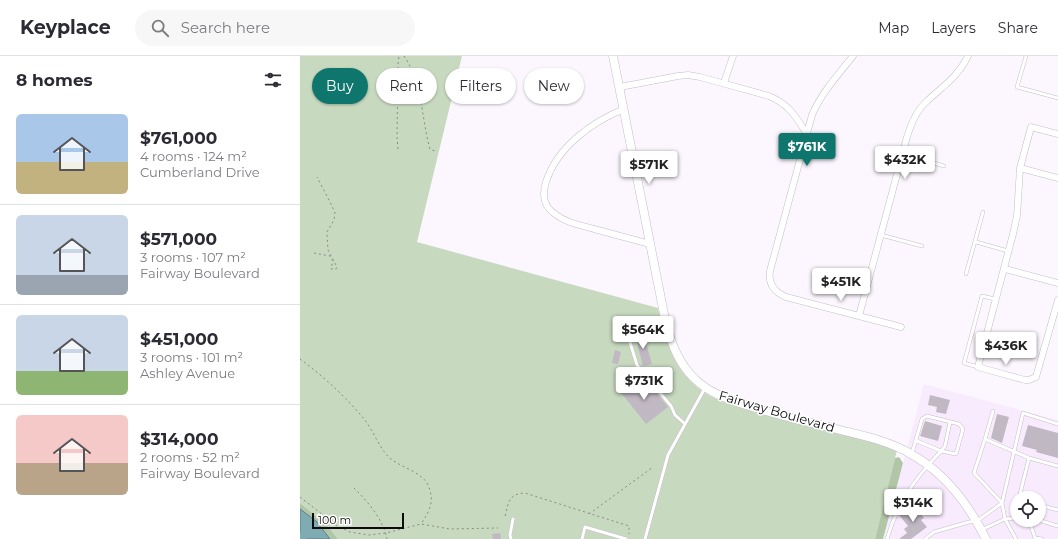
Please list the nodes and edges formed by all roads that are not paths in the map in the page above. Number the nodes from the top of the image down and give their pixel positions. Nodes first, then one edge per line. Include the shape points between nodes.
1 (613, 56) edge
2 (733, 56) edge
3 (853, 56) edge
4 (968, 56) edge
5 (1026, 56) edge
6 (724, 83) junction
7 (620, 87) junction
8 (1058, 98) edge
9 (624, 109) junction
10 (807, 134) junction
11 (1058, 134) edge
12 (903, 154) junction
13 (944, 166) dead end
14 (1020, 168) junction
15 (1058, 178) edge
16 (983, 212) dead end
17 (881, 235) junction
18 (976, 242) junction
19 (650, 244) junction
20 (922, 246) dead end
21 (1008, 251) junction
22 (1005, 269) junction
23 (966, 274) dead end
24 (1058, 282) edge
25 (996, 300) junction
26 (1058, 300) edge
27 (859, 316) junction
28 (901, 327) dead end
29 (628, 336) dead end
30 (978, 367) junction
31 (705, 388) junction
32 (993, 411) dead end
33 (950, 422) junction
34 (685, 424) junction
35 (1058, 424) edge
36 (985, 439) junction
37 (916, 441) junction
38 (941, 451) junction
39 (1014, 452) junction
40 (912, 454) junction
41 (1029, 458) junction
42 (928, 465) junction
43 (1058, 466) edge
44 (1021, 491) edge
45 (1002, 503) junction
46 (1046, 507) edge
47 (1058, 510) edge
48 (513, 519) dead end
49 (1005, 519) junction
50 (1010, 519) edge
51 (977, 521) junction
52 (1046, 522) edge
53 (1058, 526) edge
54 (1032, 527) edge
55 (981, 530) junction
56 (511, 539) edge
57 (582, 539) edge
58 (627, 539) edge
59 (645, 539) edge
60 (887, 539) edge
61 (925, 539) edge
62 (986, 539) edge
63 (1016, 539) edge
64 (1042, 539) edge

1 - 7 street, Fairway Boulevard
2 - 6 street
3 - 10 street via 819,100
4 - 12 street via 952,80 918,112 909,130
5 - 8 lane via 1017,87
6 - 7 street via 700,77 678,76
6 - 10 street via 770,96 784,103
7 - 9 street, Fairway Boulevard
9 - 19 street, Fairway Boulevard
9 - 19 street via 590,128 563,152 548,178 544,200 551,211 568,222
10 - 27 street via 770,271 770,280 773,288 786,297
11 - 14 street via 1031,127
12 - 13 lane
12 - 17 street
14 - 15 street
14 - 21 street via 1017,216
16 - 18 lane
17 - 20 lane
17 - 27 street
18 - 21 lane
18 - 23 lane
19 - 31 street, Fairway Boulevard via 673,348 687,370
21 - 22 street
22 - 24 street
22 - 25 street
25 - 30 street
25 - 30 lane via 982,296 964,363
26 - 30 street via 1038,374 1034,379 1025,380
27 - 28 street
29 - 34 lane via 637,365 671,406 675,415
31 - 34 lane
31 - 40 street, Fairway Boulevard via 728,399 873,438
32 - 36 lane
33 - 37 lane via 927,416 922,419
33 - 38 lane via 945,446
33 - 38 lane via 959,424 962,429 956,454
34 - 59 lane via 668,455
35 - 39 lane via 1022,414
36 - 39 lane
36 - 45 lane via 974,473
37 - 38 lane
37 - 40 lane
38 - 42 lane
39 - 41 lane
39 - 45 lane
40 - 42 street, Fairway Boulevard
41 - 43 lane
41 - 44 lane
42 - 51 street, Fairway Boulevard via 954,489
42 - 60 lane via 906,494 893,519
45 - 49 lane
45 - 51 lane
46 - 47 lane
48 - 56 lane
49 - 50 lane
49 - 55 lane
49 - 63 lane
51 - 55 street, Fairway Boulevard
51 - 61 lane via 934,532
52 - 53 lane
54 - 64 lane via 1036,538
55 - 62 street, Fairway Boulevard
57 - 58 lane via 585,528

